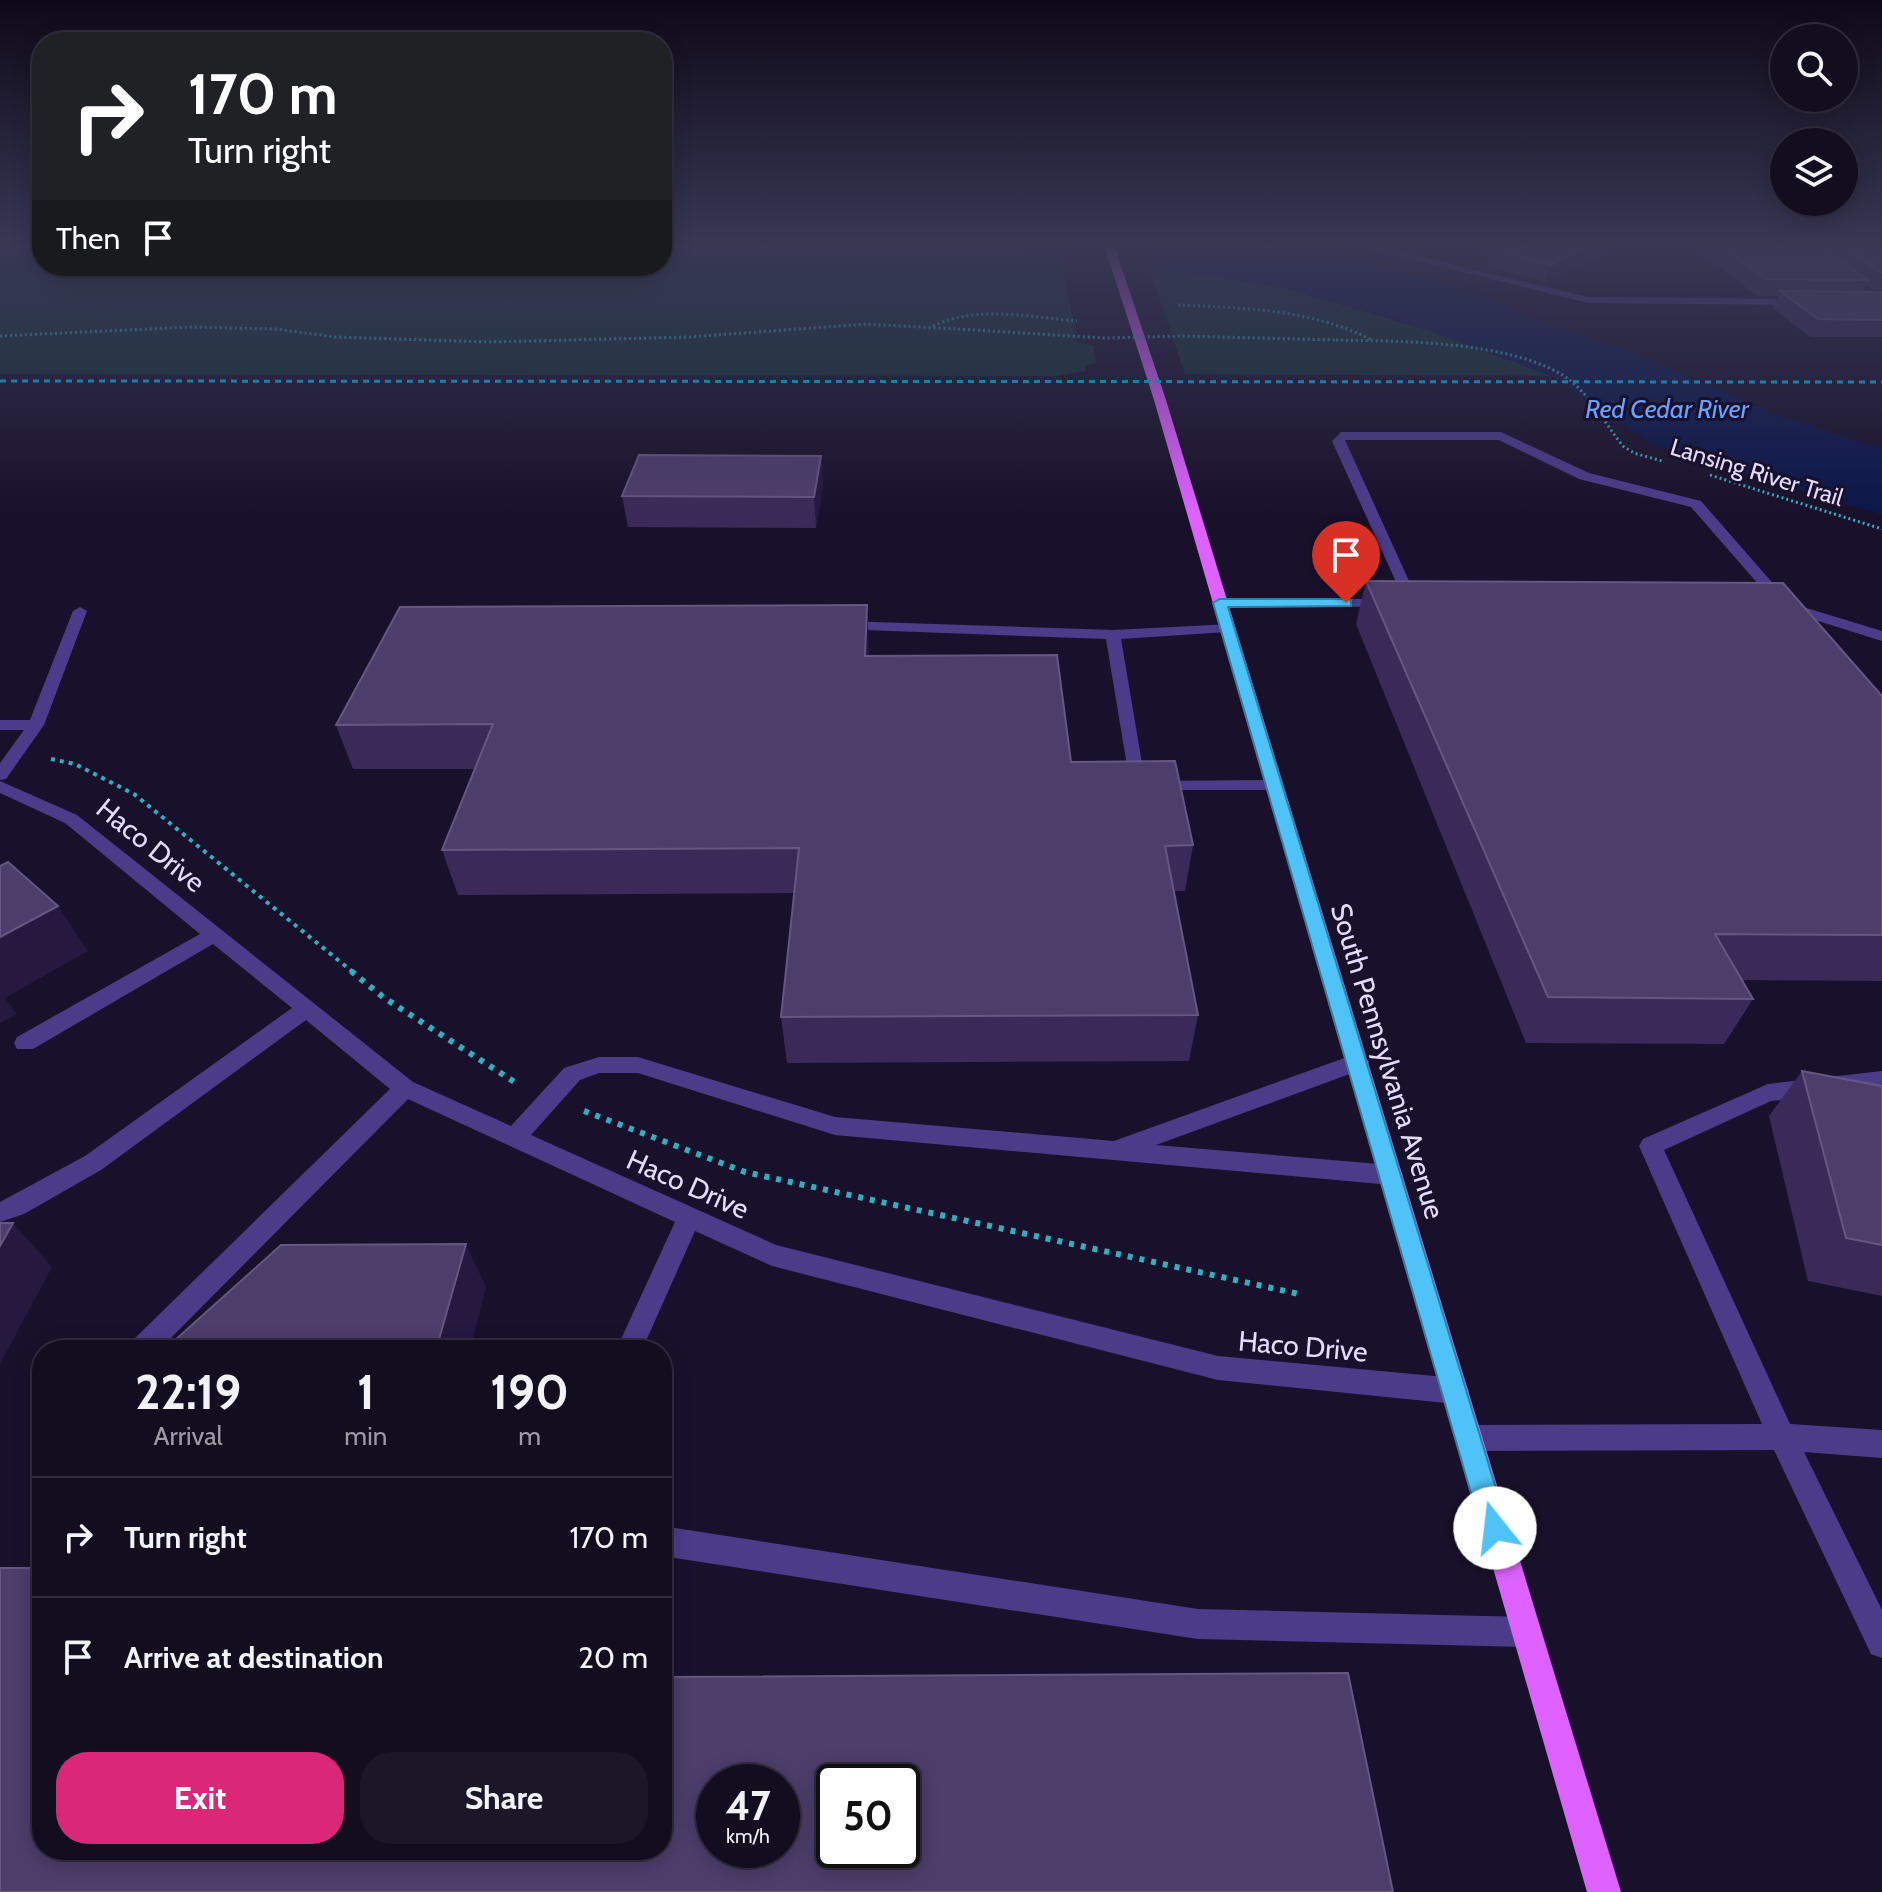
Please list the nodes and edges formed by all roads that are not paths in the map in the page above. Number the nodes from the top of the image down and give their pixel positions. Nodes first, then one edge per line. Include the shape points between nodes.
1 (1138, 336) edge
2 (1220, 603) junction
3 (1778, 606) junction
4 (80, 611) dead end
5 (823, 626) edge
6 (1227, 627) junction
7 (1805, 629) edge
8 (1113, 635) junction
9 (1882, 636) edge
10 (0, 725) edge
11 (36, 725) junction
12 (0, 775) edge
13 (1275, 785) junction
14 (0, 786) edge
15 (214, 935) junction
16 (306, 1009) junction
17 (25, 1043) dead end
18 (1358, 1062) junction
19 (1882, 1080) edge
20 (405, 1088) junction
21 (514, 1138) junction
22 (1115, 1150) junction
23 (1391, 1175) junction
24 (0, 1212) edge
25 (689, 1218) junction
26 (151, 1340) edge
27 (634, 1340) edge
28 (1456, 1391) junction
29 (1782, 1437) junction
30 (1469, 1438) junction
31 (1882, 1444) edge
32 (672, 1543) edge
33 (1525, 1632) junction
34 (1882, 1643) edge
35 (1604, 1892) edge

1 - 2 main road, South Pennsylvania Avenue
2 - 3 street via 1420,603 1338,441 1341,436 1501,436 1584,476 1696,504
2 - 6 main road, South Pennsylvania Avenue
3 - 7 street
3 - 9 street
4 - 11 street
5 - 8 street
6 - 8 street
6 - 13 main road, South Pennsylvania Avenue
8 - 13 street via 1137,786
10 - 11 street
11 - 12 street
13 - 18 main road, South Pennsylvania Avenue
14 - 15 street, Haco Drive via 71,819
15 - 16 street, Haco Drive
15 - 17 street
16 - 20 street, Haco Drive
16 - 24 street via 93,1163
18 - 22 street
18 - 23 main road, South Pennsylvania Avenue
19 - 29 street via 1768,1093 1651,1146
20 - 21 street, Haco Drive
20 - 26 street
21 - 22 street via 572,1074 599,1065 638,1065 835,1126
21 - 25 street, Haco Drive
22 - 23 street
23 - 28 main road, South Pennsylvania Avenue
25 - 27 street
25 - 28 street, Haco Drive via 772,1255 1218,1368
28 - 30 main road, South Pennsylvania Avenue
29 - 30 street
29 - 31 street
29 - 34 street
30 - 33 main road, South Pennsylvania Avenue
32 - 33 street via 1198,1624
33 - 35 main road, South Pennsylvania Avenue

